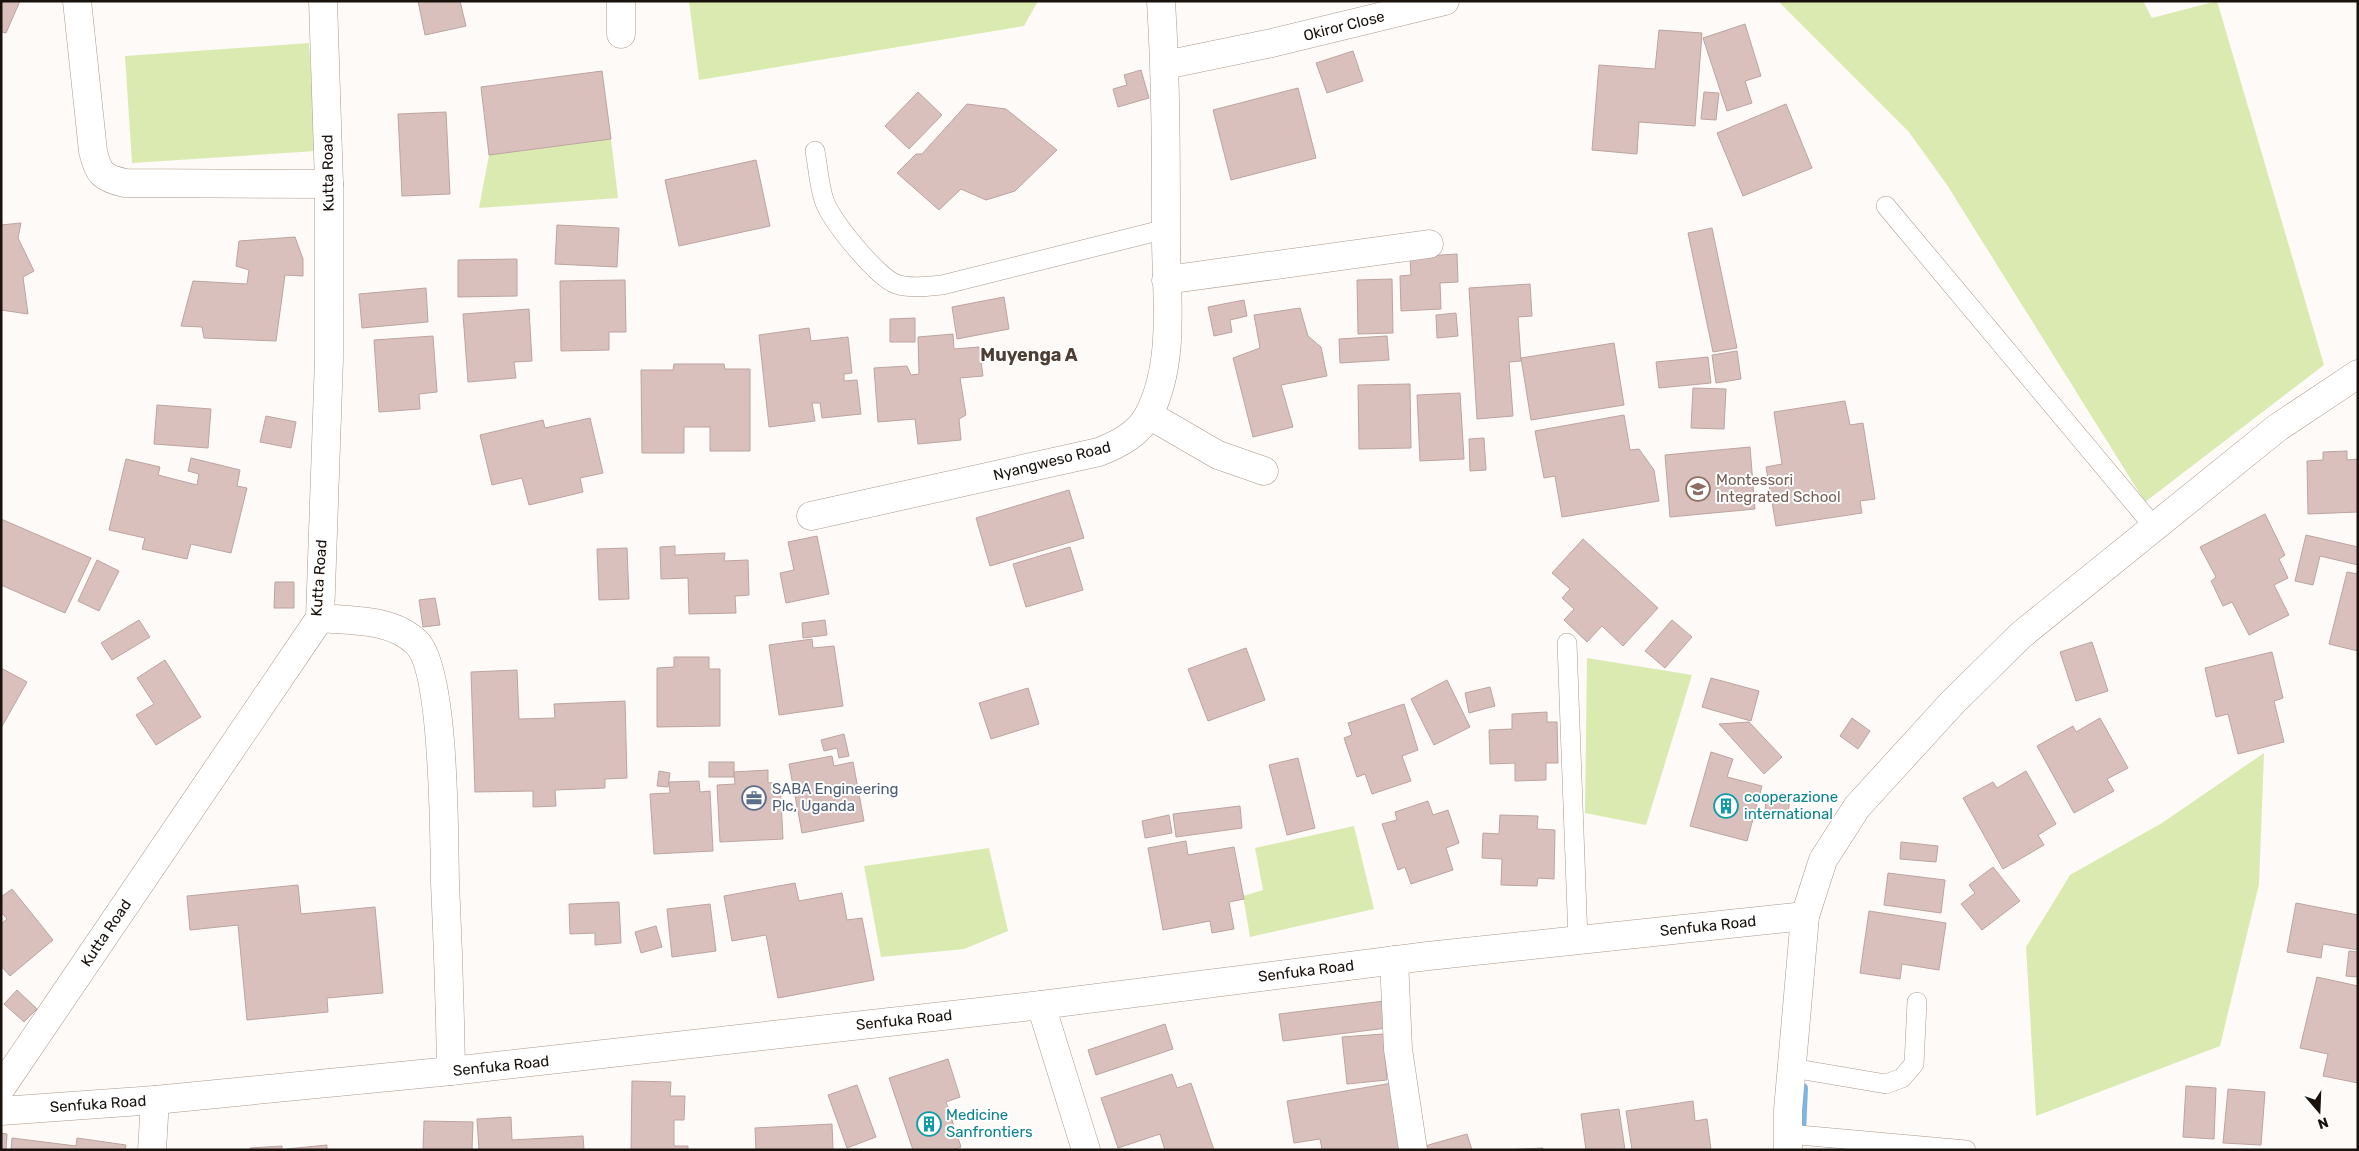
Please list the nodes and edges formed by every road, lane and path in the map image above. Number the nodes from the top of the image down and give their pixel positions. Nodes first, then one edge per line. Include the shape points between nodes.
1 (77, 1) edge
2 (323, 1) edge
3 (621, 1) edge
4 (1161, 1) edge
5 (1445, 1) edge
6 (621, 34) dead end
7 (1165, 65) junction
8 (815, 151) dead end
9 (329, 184) junction
10 (1886, 206) dead end
11 (1166, 229) junction
12 (1430, 244) dead end
13 (1166, 280) junction
14 (2358, 374) edge
15 (1149, 415) junction
16 (1264, 471) dead end
17 (810, 516) dead end
18 (2155, 528) junction
19 (320, 618) junction
20 (1567, 643) dead end
21 (1805, 916) junction
22 (1578, 940) junction
23 (1394, 960) junction
24 (1917, 1002) dead end
25 (1041, 1005) junction
26 (1792, 1068) junction
27 (451, 1072) junction
28 (1, 1088) edge
29 (155, 1100) junction
30 (1, 1111) edge
31 (1788, 1142) edge
32 (152, 1150) edge
33 (1086, 1150) edge
34 (1413, 1150) edge
35 (1966, 1150) edge

1 - 9 street via 93,151 100,172 108,179 125,183
2 - 9 street, Kutta Road
3 - 6 street
4 - 7 street, Nyangweso Road
5 - 7 street, Okiror Close
7 - 11 street, Nyangweso Road
8 - 11 lane via 824,202 844,234 883,276 906,287 942,285
9 - 19 street, Kutta Road via 329,358
10 - 18 lane
11 - 13 street, Nyangweso Road
12 - 13 street
13 - 15 street, Nyangweso Road via 1168,313 1163,370
14 - 18 street via 2277,428
15 - 16 street via 1218,456
15 - 17 street, Nyangweso Road via 1121,443 1099,452
18 - 21 street via 2021,635 1952,703 1857,806 1823,860
19 - 27 street via 382,624 400,630 417,643 427,660 437,713 444,804
19 - 28 street, Kutta Road
20 - 22 lane
21 - 22 street, Senfuka Road
21 - 26 street
22 - 23 street, Senfuka Road
23 - 25 street, Senfuka Road
23 - 34 street via 1398,1049
24 - 26 lane via 1914,1064 1902,1078 1886,1084
25 - 27 street, Senfuka Road
25 - 33 street
26 - 31 street
27 - 29 street, Senfuka Road
29 - 30 street, Senfuka Road
29 - 32 street
31 - 35 lane

